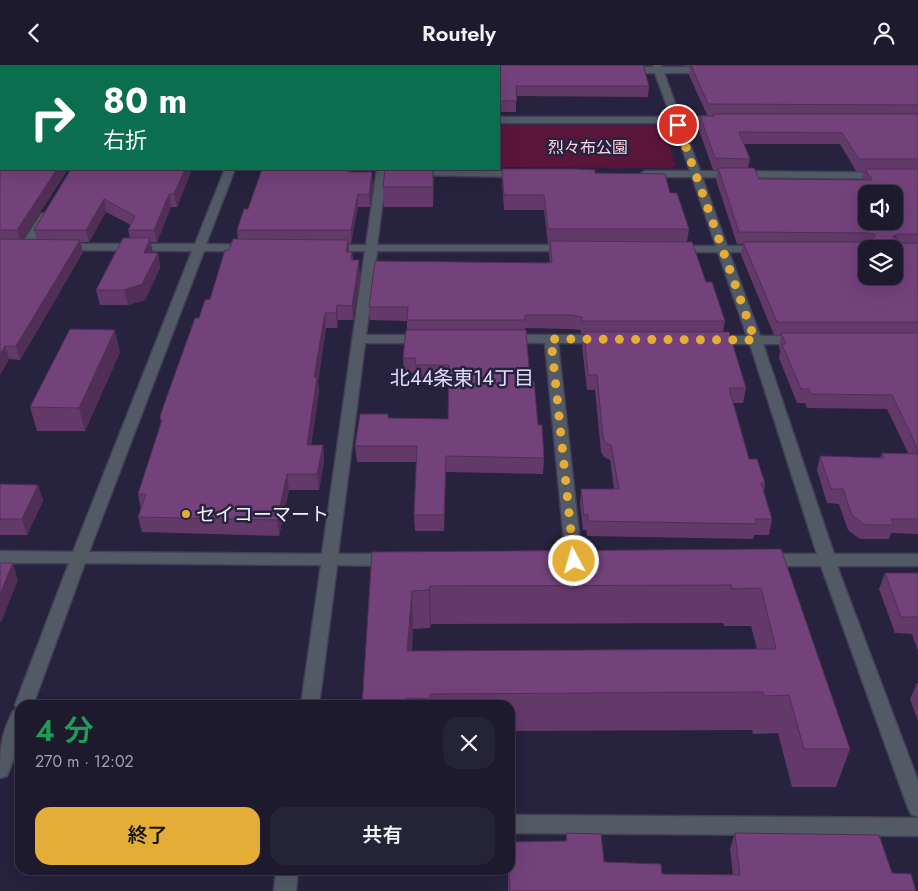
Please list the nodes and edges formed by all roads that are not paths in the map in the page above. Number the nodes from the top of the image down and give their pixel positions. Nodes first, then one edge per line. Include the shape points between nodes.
1 (658, 68) edge
2 (616, 70) edge
3 (719, 70) edge
4 (500, 120) edge
5 (677, 120) junction
6 (725, 120) edge
7 (230, 170) edge
8 (389, 172) edge
9 (529, 174) edge
10 (637, 174) edge
11 (696, 175) junction
12 (918, 176) edge
13 (50, 207) edge
14 (200, 247) junction
15 (262, 248) edge
16 (321, 248) edge
17 (372, 248) junction
18 (582, 249) edge
19 (662, 249) edge
20 (722, 249) junction
21 (773, 249) edge
22 (359, 339) junction
23 (436, 339) edge
24 (494, 339) edge
25 (551, 339) junction
26 (619, 339) edge
27 (697, 339) edge
28 (755, 340) junction
29 (808, 340) edge
30 (0, 557) edge
31 (79, 557) junction
32 (330, 559) junction
33 (827, 559) junction
34 (403, 560) edge
35 (753, 560) edge
36 (918, 560) edge
37 (555, 561) edge
38 (574, 561) junction
39 (594, 561) edge
40 (26, 700) edge
41 (311, 700) edge
42 (15, 730) edge
43 (0, 770) edge
44 (918, 808) edge
45 (515, 824) edge
46 (918, 827) edge
47 (287, 875) edge
48 (285, 891) edge

1 - 2 street
1 - 3 street
1 - 5 street
4 - 5 street
5 - 6 street
5 - 11 street
7 - 14 street
8 - 9 street
8 - 17 street
10 - 11 street
11 - 12 street
11 - 20 street
13 - 14 street via 31,247
14 - 15 street
14 - 31 street
16 - 17 street
17 - 18 street
17 - 22 street
19 - 20 street
20 - 21 street
20 - 28 street
22 - 23 street
22 - 32 street
24 - 25 street
25 - 26 street
25 - 38 street
27 - 28 street
28 - 29 street
28 - 33 street
30 - 31 street
31 - 32 street
31 - 40 street
32 - 34 street
32 - 41 street
33 - 35 street
33 - 36 street
33 - 44 street
37 - 38 street
38 - 39 street
42 - 43 street
45 - 46 street
47 - 48 street

